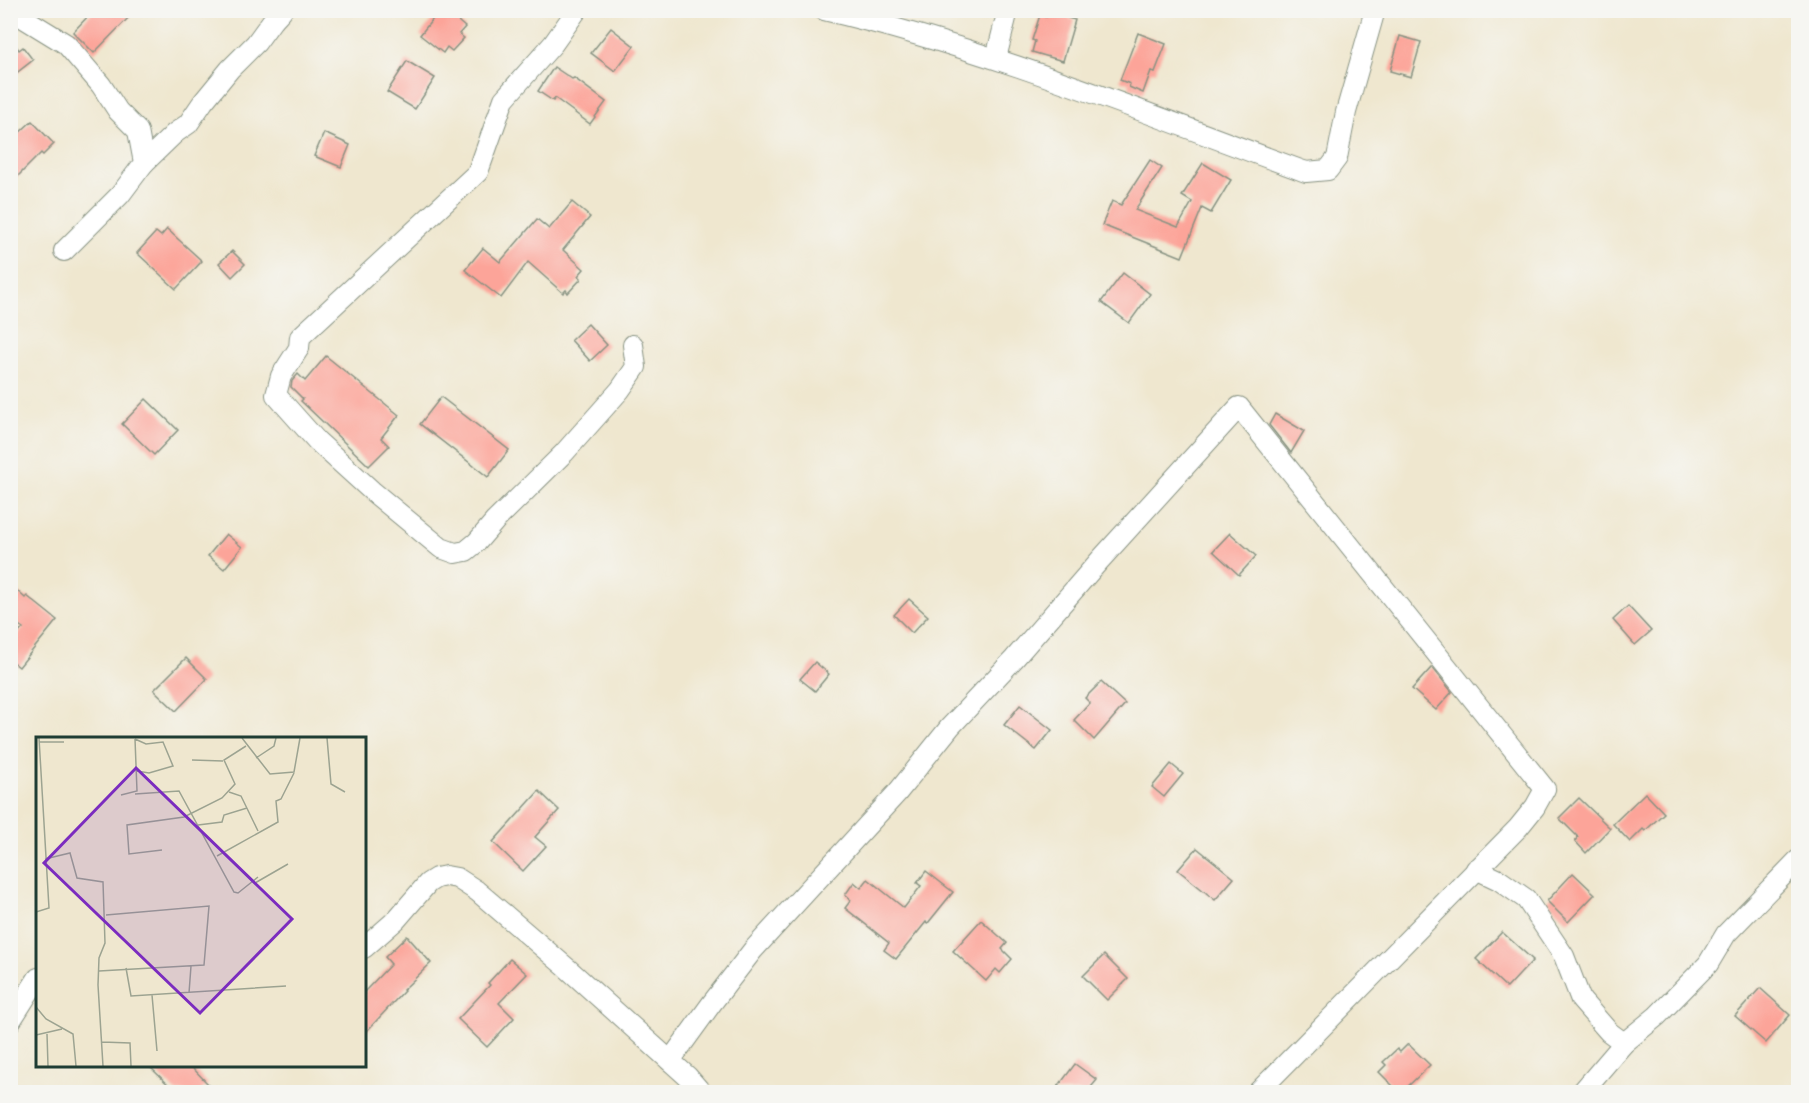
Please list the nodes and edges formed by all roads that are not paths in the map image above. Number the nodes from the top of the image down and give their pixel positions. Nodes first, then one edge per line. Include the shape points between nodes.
1 (42, 10) edge
2 (282, 10) edge
3 (576, 10) edge
4 (824, 10) edge
5 (1008, 10) edge
6 (1375, 10) edge
7 (19, 14) edge
8 (996, 58) junction
9 (144, 163) junction
10 (64, 251) dead end
11 (633, 345) dead end
12 (1798, 860) edge
13 (1476, 869) junction
14 (366, 946) edge
15 (36, 981) edge
16 (10, 1022) edge
17 (1624, 1043) junction
18 (670, 1061) junction
19 (701, 1092) edge
20 (1258, 1092) edge
21 (1582, 1092) edge

1 - 7 street
2 - 9 street via 188,124
3 - 11 street via 553,44 504,99 478,172 300,337 299,348 281,376 276,395 317,441 372,492 441,548 455,553 466,551 477,542 606,408 636,367
4 - 8 street
5 - 8 street
6 - 8 street via 1337,158 1328,170 1306,172
7 - 9 street via 66,44 101,85 118,111 138,131
9 - 10 street via 120,195
12 - 17 street via 1726,934 1708,964
13 - 17 street via 1526,899 1564,956 1581,1000
13 - 18 street via 1518,828 1545,789 1239,407 753,950
13 - 20 street
14 - 18 street via 396,920 428,883 446,876 457,878 477,891
15 - 16 street
17 - 21 street
18 - 19 street

